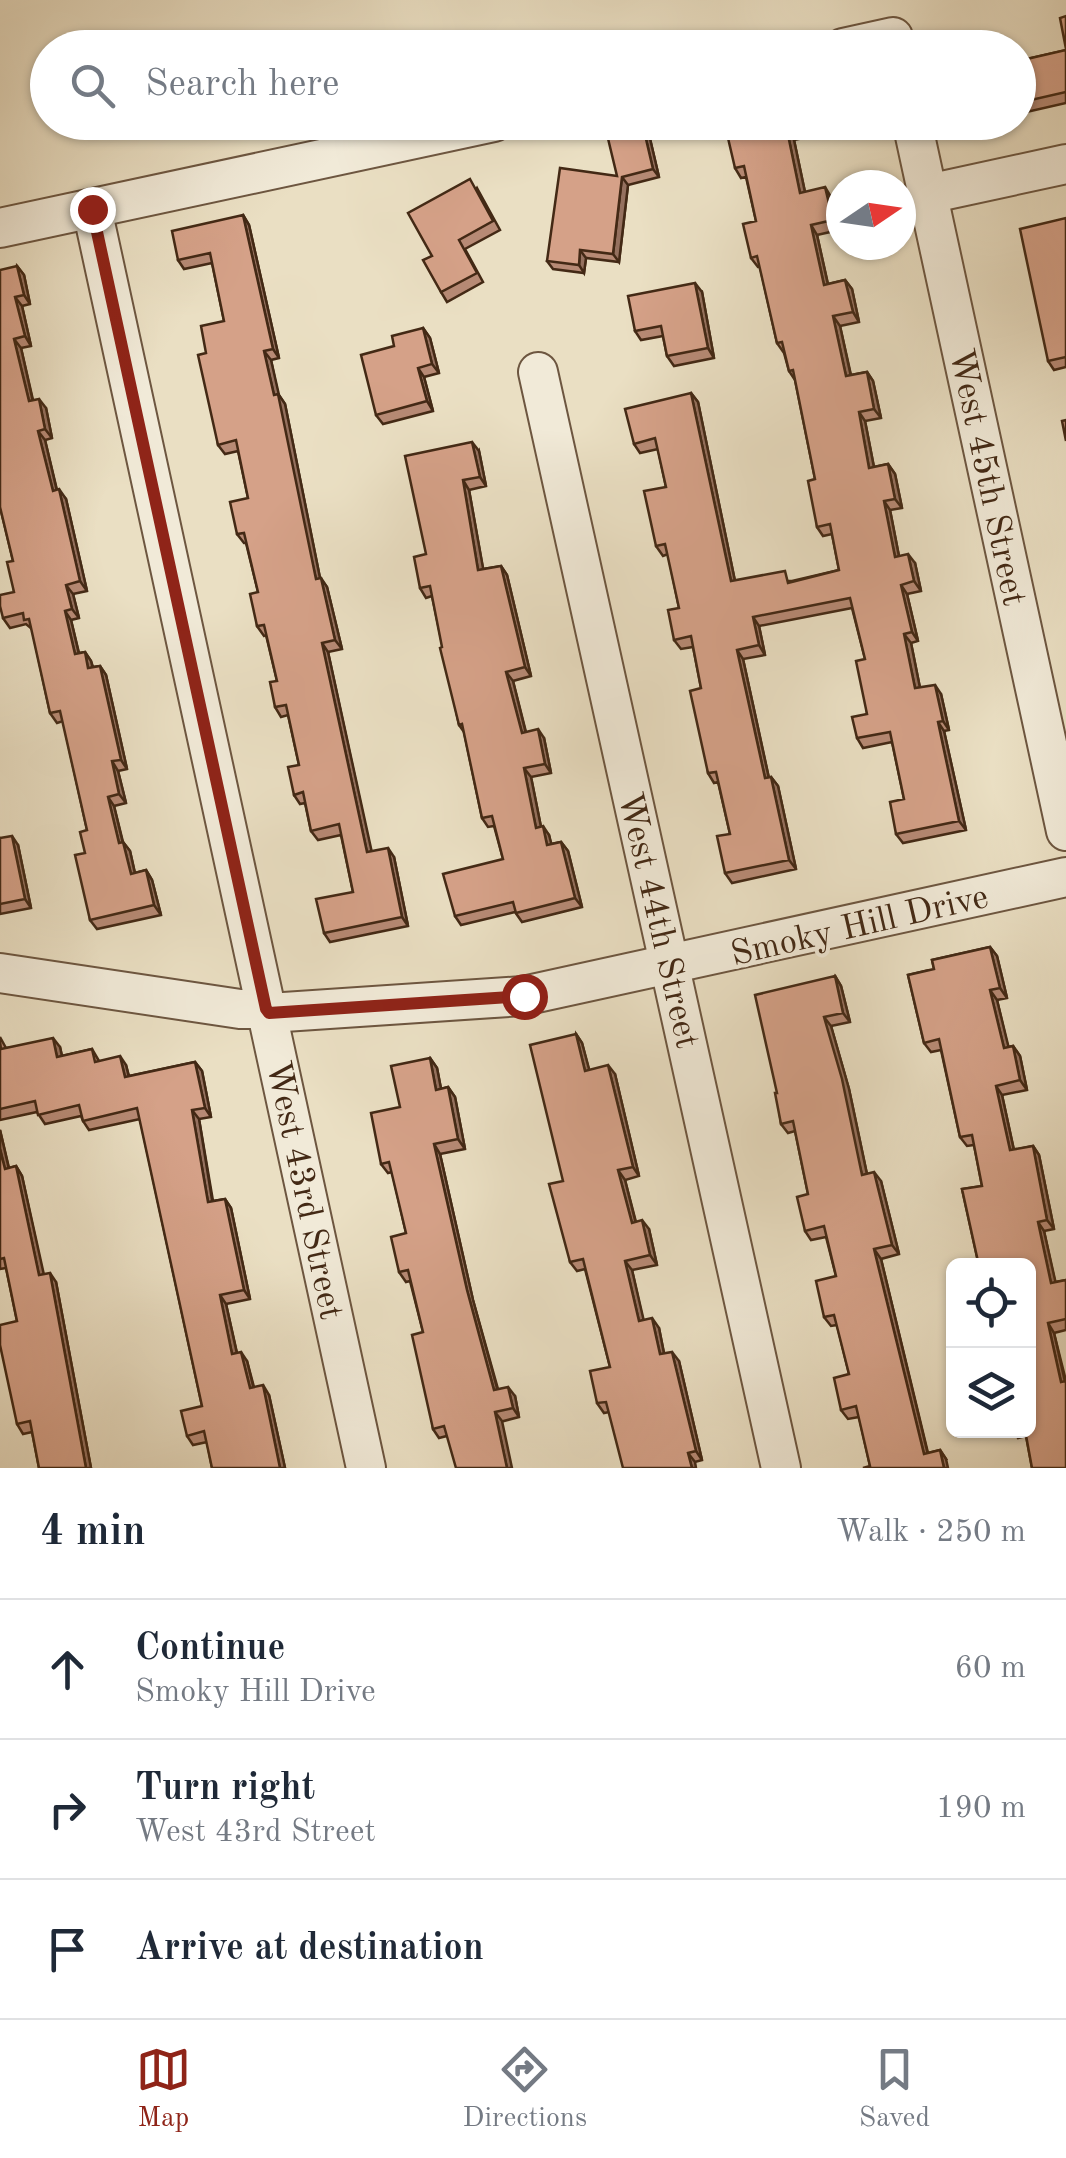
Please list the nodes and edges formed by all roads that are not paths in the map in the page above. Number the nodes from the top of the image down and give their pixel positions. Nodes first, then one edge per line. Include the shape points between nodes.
1 (411, 140) edge
2 (916, 140) edge
3 (1066, 164) edge
4 (928, 194) junction
5 (92, 209) junction
6 (0, 228) edge
7 (538, 372) dead end
8 (1066, 831) edge
9 (1066, 877) edge
10 (670, 966) junction
11 (0, 974) edge
12 (266, 1009) junction
13 (366, 1468) edge
14 (782, 1468) edge

1 - 5 street
2 - 4 street, West 45th Street
3 - 4 street
4 - 8 street, West 45th Street
5 - 6 street
5 - 12 street, West 43rd Street
7 - 10 street, West 44th Street
9 - 10 street, Smoky Hill Drive
10 - 12 street, Smoky Hill Drive via 524,996
10 - 14 street, West 44th Street
11 - 12 street, Smoky Hill Drive
12 - 13 street, West 43rd Street

